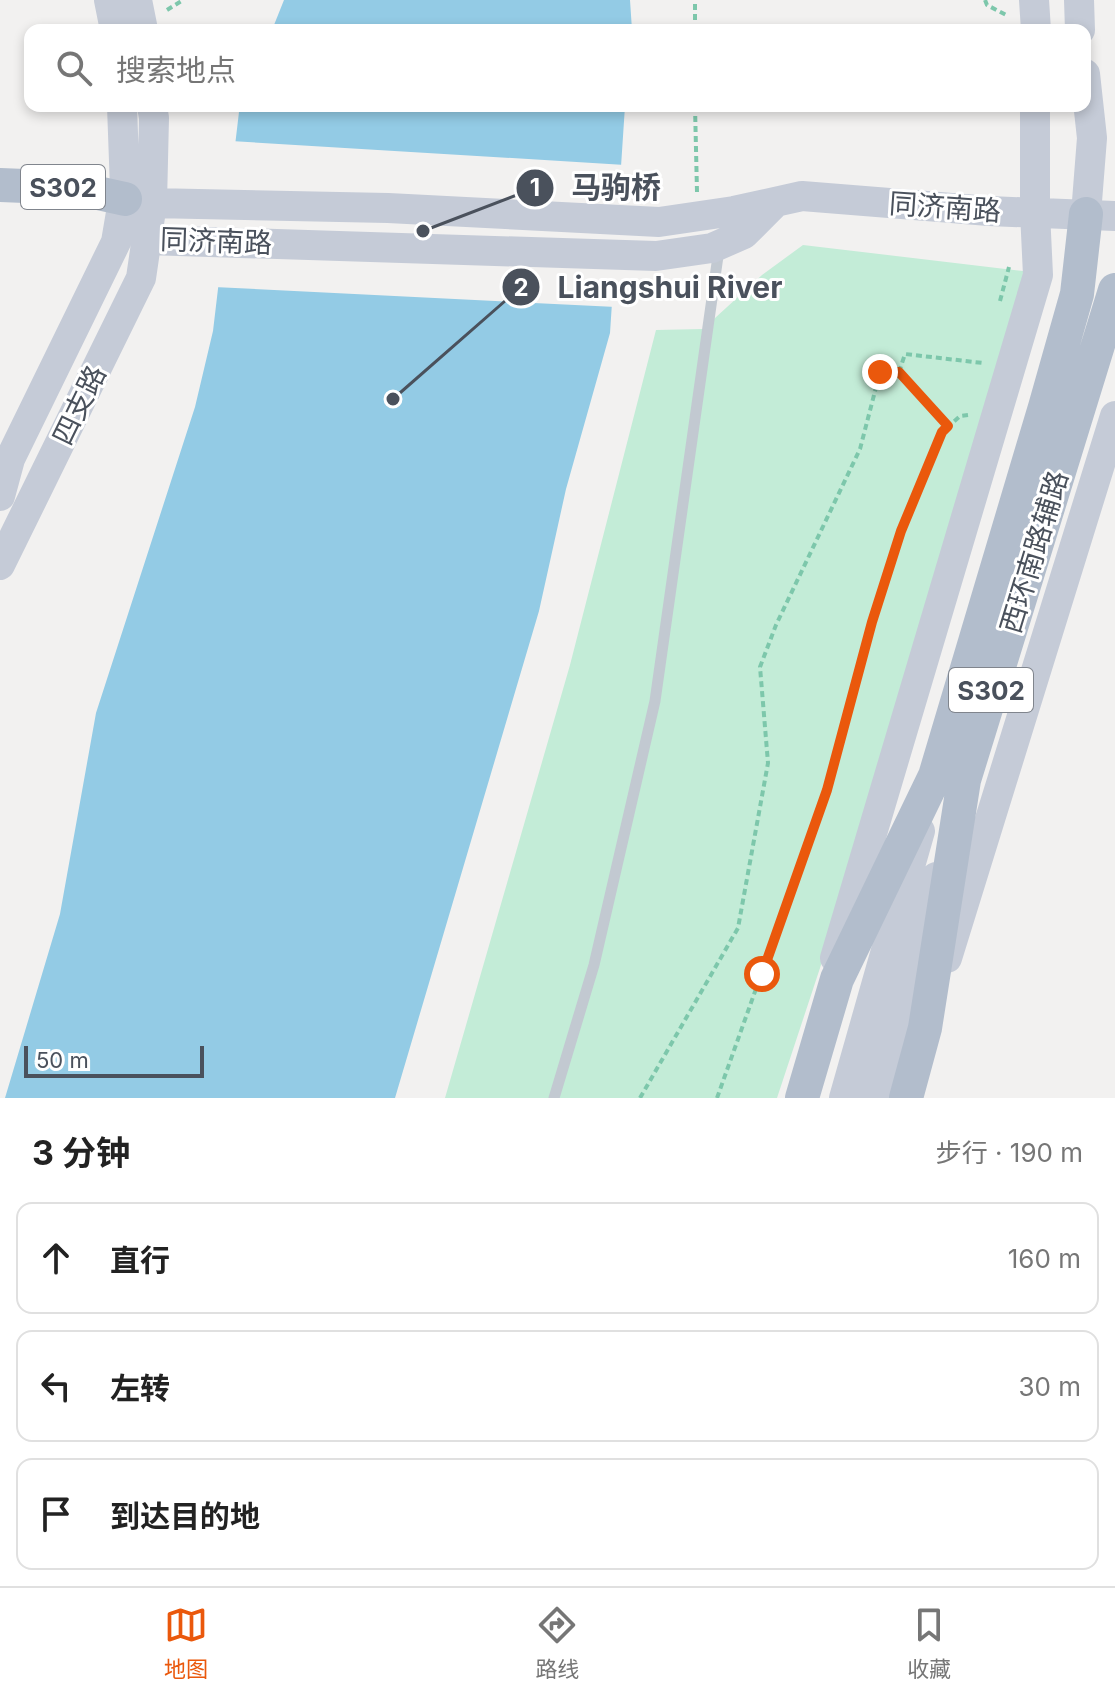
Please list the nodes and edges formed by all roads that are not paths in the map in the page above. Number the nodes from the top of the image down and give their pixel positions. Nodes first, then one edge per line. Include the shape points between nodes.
1 (109, 0) edge
2 (137, 0) edge
3 (1034, 0) edge
4 (1079, 0) edge
5 (154, 21) edge
6 (114, 24) edge
7 (1036, 24) edge
8 (1080, 24) edge
9 (123, 112) edge
10 (153, 112) edge
11 (1035, 112) edge
12 (1089, 112) edge
13 (0, 185) edge
14 (138, 201) junction
15 (776, 202) junction
16 (1035, 212) junction
17 (1100, 215) edge
18 (147, 240) junction
19 (720, 245) junction
20 (1115, 290) edge
21 (1115, 416) edge
22 (0, 496) edge
23 (0, 565) edge
24 (1046, 641) junction
25 (987, 702) junction
26 (950, 778) junction
27 (925, 1028) junction
28 (870, 1091) edge
29 (554, 1098) edge
30 (793, 1098) edge
31 (802, 1098) edge

1 - 6 street
2 - 5 street
3 - 7 street
4 - 8 street
9 - 14 street
10 - 14 street
11 - 16 street
12 - 17 street
13 - 14 main road, S302 via 75,188
14 - 15 street, 同济南路 via 659,222
14 - 18 street, 同济南路
14 - 22 street, 四支路 via 10,459
15 - 16 street, 同济南路 via 802,196
15 - 19 street, 同济南路 via 744,234
16 - 17 street, 同济南路
16 - 30 street via 1038,275
17 - 26 main road, S302
18 - 19 street, 同济南路 via 656,256
18 - 23 street, 四支路 via 141,278
19 - 29 lane via 655,701 594,965
20 - 25 main road, 西环南路辅路 / S302
21 - 24 street
24 - 25 street
24 - 27 street
25 - 26 main road, 西环南路辅路 / S302
26 - 27 main road, 西环南路辅路 / S302
26 - 28 street
26 - 31 main road, 西环南路辅路 / S302 via 837,979
27 - 28 main road, 西环南路辅路 / S302

